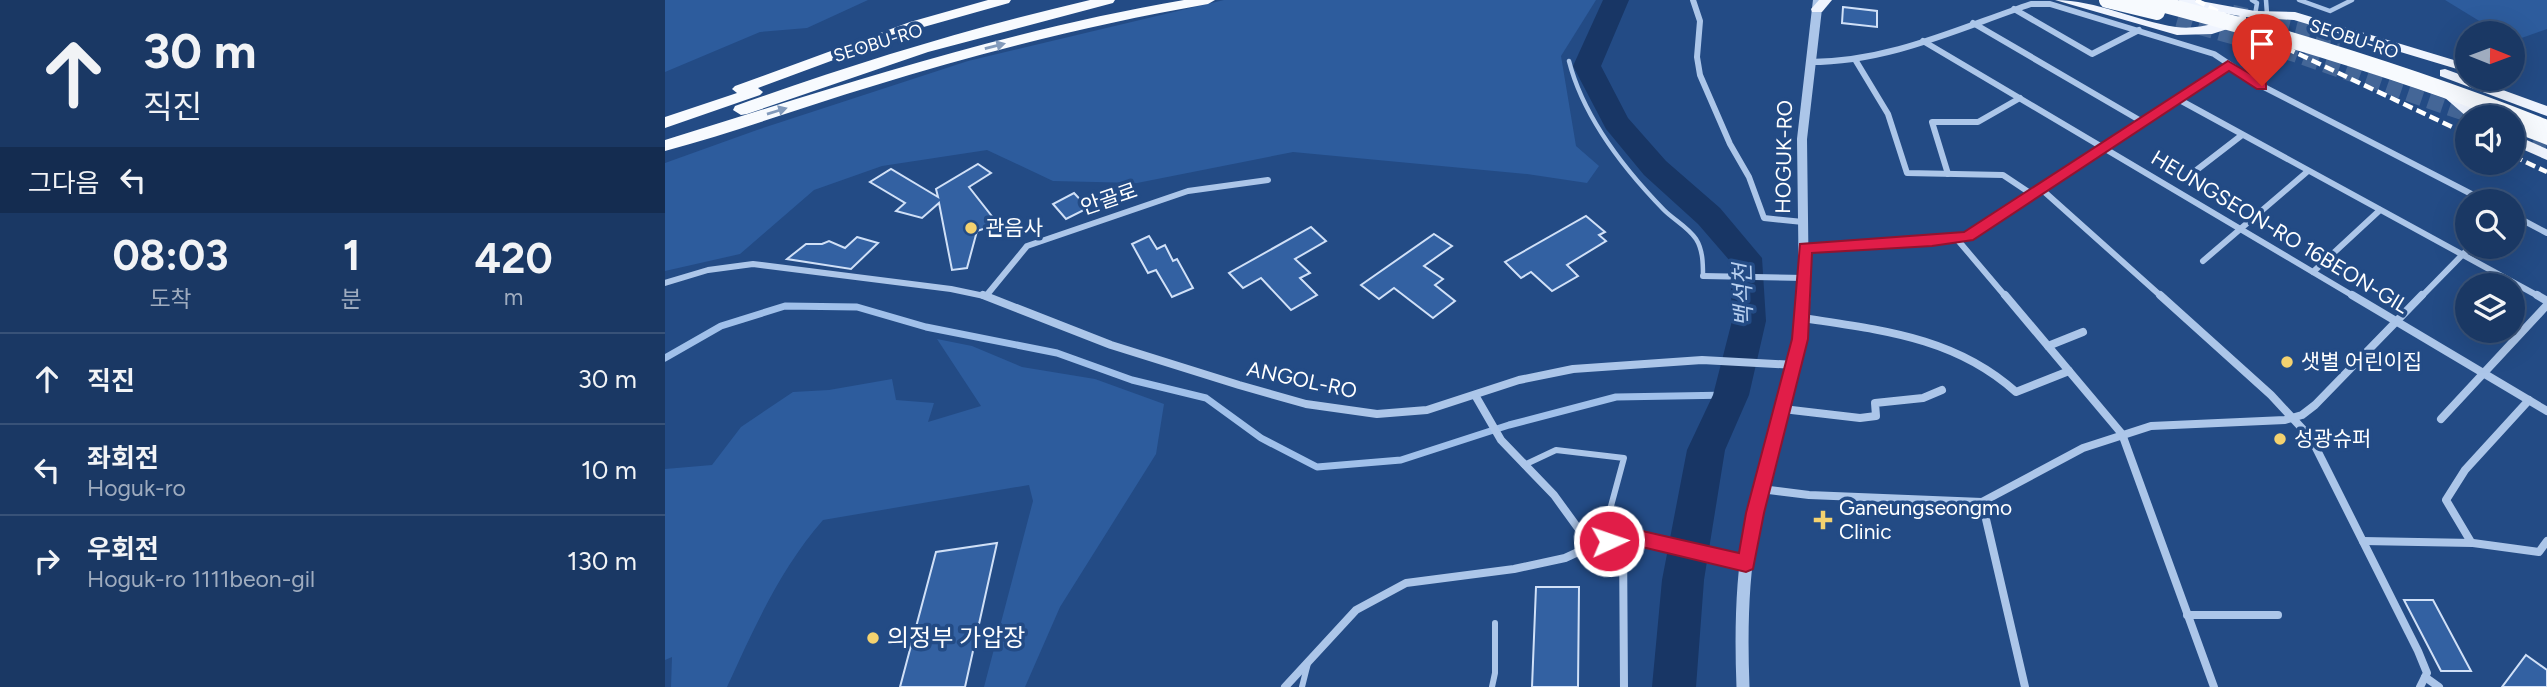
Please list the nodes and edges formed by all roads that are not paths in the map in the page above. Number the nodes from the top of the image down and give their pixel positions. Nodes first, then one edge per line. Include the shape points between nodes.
1 (1004, 0) edge
2 (1068, 0) edge
3 (1108, 0) edge
4 (1208, 0) edge
5 (1693, 0) edge
6 (2061, 0) edge
7 (2091, 0) edge
8 (2107, 0) edge
9 (2146, 0) edge
10 (2252, 0) edge
11 (2299, 0) edge
12 (2352, 0) edge
13 (2188, 2) edge
14 (1821, 3) edge
15 (2014, 9) junction
16 (2258, 12) edge
17 (2177, 21) tunnel mouth
18 (1973, 23) junction
19 (2139, 30) junction
20 (2193, 31) junction
21 (2340, 39) tunnel mouth
22 (1923, 41) junction
23 (1569, 61) dead end
24 (1856, 61) junction
25 (1810, 62) junction
26 (2455, 64) edge
27 (2228, 65) junction
28 (2525, 89) edge
29 (2020, 98) junction
30 (2547, 98) edge
31 (2176, 99) junction
32 (2457, 105) edge
33 (2462, 105) edge
34 (2547, 111) edge
35 (2141, 121) junction
36 (665, 122) edge
37 (2547, 128) edge
38 (2525, 132) edge
39 (2242, 135) junction
40 (665, 140) edge
41 (2547, 140) edge
42 (2525, 145) edge
43 (665, 146) edge
44 (2101, 147) junction
45 (2547, 155) edge
46 (2308, 171) junction
47 (2194, 172) dead end
48 (1948, 174) junction
49 (1268, 180) dead end
50 (2039, 187) junction
51 (2463, 189) edge
52 (2030, 193) junction
53 (2380, 210) junction
54 (2525, 221) edge
55 (1803, 222) junction
56 (2239, 229) junction
57 (2547, 233) edge
58 (1956, 238) junction
59 (1805, 248) junction
60 (2455, 251) edge
61 (2458, 259) edge
62 (2469, 259) edge
63 (2203, 261) dead end
64 (2313, 272) junction
65 (1703, 276) joint
66 (1805, 278) junction
67 (665, 283) edge
68 (986, 296) junction
69 (2547, 303) edge
70 (1803, 318) junction
71 (2397, 321) junction
72 (2083, 332) dead end
73 (2047, 346) junction
74 (1795, 365) junction
75 (2069, 372) junction
76 (2484, 373) junction
77 (1942, 390) dead end
78 (1475, 395) junction
79 (2529, 400) junction
80 (1782, 408) junction
81 (2547, 411) edge
82 (2292, 418) junction
83 (2441, 419) dead end
84 (2122, 434) junction
85 (1524, 465) junction
86 (1761, 489) junction
87 (1982, 502) junction
88 (1623, 537) junction
89 (1609, 541) junction
90 (2363, 541) junction
91 (2547, 541) edge
92 (2471, 542) junction
93 (1591, 546) junction
94 (1746, 563) junction
95 (2187, 614) junction
96 (2278, 615) dead end
97 (1495, 622) dead end
98 (1308, 661) junction
99 (2425, 677) junction
100 (1285, 687) edge
101 (1302, 687) edge
102 (1492, 687) edge
103 (1623, 687) edge
104 (1743, 687) edge
105 (2025, 687) edge
106 (2214, 687) edge
107 (2420, 687) edge
108 (2439, 687) edge

1 - 36 highway via 836,52
2 - 36 highway, SEOBU-RO via 845,62
3 - 40 highway, SEOBU-RO via 852,70
43 -> 4 highway via 976,51
5 - 55 street via 1700,21 1697,57 1703,83 1764,218
6 - 20 main road via 2177,31
7 - 17 main road
8 - 32 highway, SEOBU-RO, bridge via 2273,43
9 - 37 highway, SEOBU-RO, bridge via 2317,47
10 - 16 lane
11 - 12 lane via 2330,11
13 - 16 main road
13 - 20 main road via 2204,19
14 - 25 street, HOGUK-RO
15 - 18 street
15 - 19 street via 2050,5
15 - 19 street via 2092,54
16 - 20 main road via 2212,30
16 - 26 main road via 2295,16
16 - 33 main road via 2421,75
18 - 22 street
18 - 35 street
19 - 27 street via 2197,47
21 - 34 main road
22 - 24 street
22 - 29 street, HEUNGSEON-RO 16BEON-GIL
23 - 65 lane via 1579,91 1629,168 1696,239
24 - 25 street
24 - 48 street via 1883,98 1907,173
25 - 55 street, HOGUK-RO via 1802,139
27 - 31 street
27 - 51 street
28 - 30 main road
29 - 44 street, HEUNGSEON-RO 16BEON-GIL
29 - 48 street via 1978,122 1932,122
31 - 35 street
31 - 39 street
35 - 44 street
38 - 41 highway
39 - 46 street
39 - 47 street
42 - 45 main road
44 - 50 street
44 - 56 street, HEUNGSEON-RO 16BEON-GIL
46 - 53 street
46 - 56 street
48 - 52 street via 2003,175
49 - 68 street, 안골로 via 1188,191 1027,246
50 - 52 street
50 - 82 street
52 - 58 street via 1981,229
53 - 60 street
53 - 64 street
54 - 57 street
55 - 59 street, HOGUK-RO
56 - 63 street
56 - 64 street, HEUNGSEON-RO 16BEON-GIL
58 - 59 street
58 - 73 street
59 - 66 street, HOGUK-RO
61 - 71 street
62 - 69 street
64 - 71 street, HEUNGSEON-RO 16BEON-GIL
65 - 66 street
66 - 70 street, HOGUK-RO
67 - 68 street, ANGOL-RO via 708,270 753,264
68 - 78 street, ANGOL-RO via 1111,345 1307,404 1377,414 1427,410
69 - 76 street
70 - 74 street, HOGUK-RO
70 - 75 street via 1890,332 1967,355 2002,375 2016,391
71 - 76 street, HEUNGSEON-RO 16BEON-GIL
71 - 82 street via 2315,405
72 - 73 street
73 - 75 street
74 - 78 street, ANGOL-RO via 1702,360 1573,369
74 - 80 street, HOGUK-RO
75 - 84 street
76 - 79 street, HEUNGSEON-RO 16BEON-GIL
76 - 83 street
77 - 80 street via 1923,398 1875,403 1876,416 1860,418
78 - 85 street via 1501,440
79 - 81 street, HEUNGSEON-RO 16BEON-GIL
79 - 92 street via 2465,470 2447,500
80 - 86 street, HOGUK-RO
82 - 84 street via 2151,426
82 - 90 street via 2311,438
84 - 87 street via 2083,448
84 - 95 street
85 - 89 lane via 1556,450 1623,458 1608,517
85 - 93 street via 1554,495
86 - 87 street
86 - 94 street, HOGUK-RO
87 - 105 street
88 - 89 street
88 - 94 street
88 - 103 street
89 - 93 street
90 - 92 street
90 - 99 street via 2418,651
91 - 92 street via 2539,551
93 - 98 street via 1565,558 1514,569 1406,583 1356,610
94 - 104 street, HOGUK-RO
95 - 96 street
95 - 106 street
97 - 102 lane
98 - 100 street
98 - 101 lane
99 - 107 street
99 - 108 street

